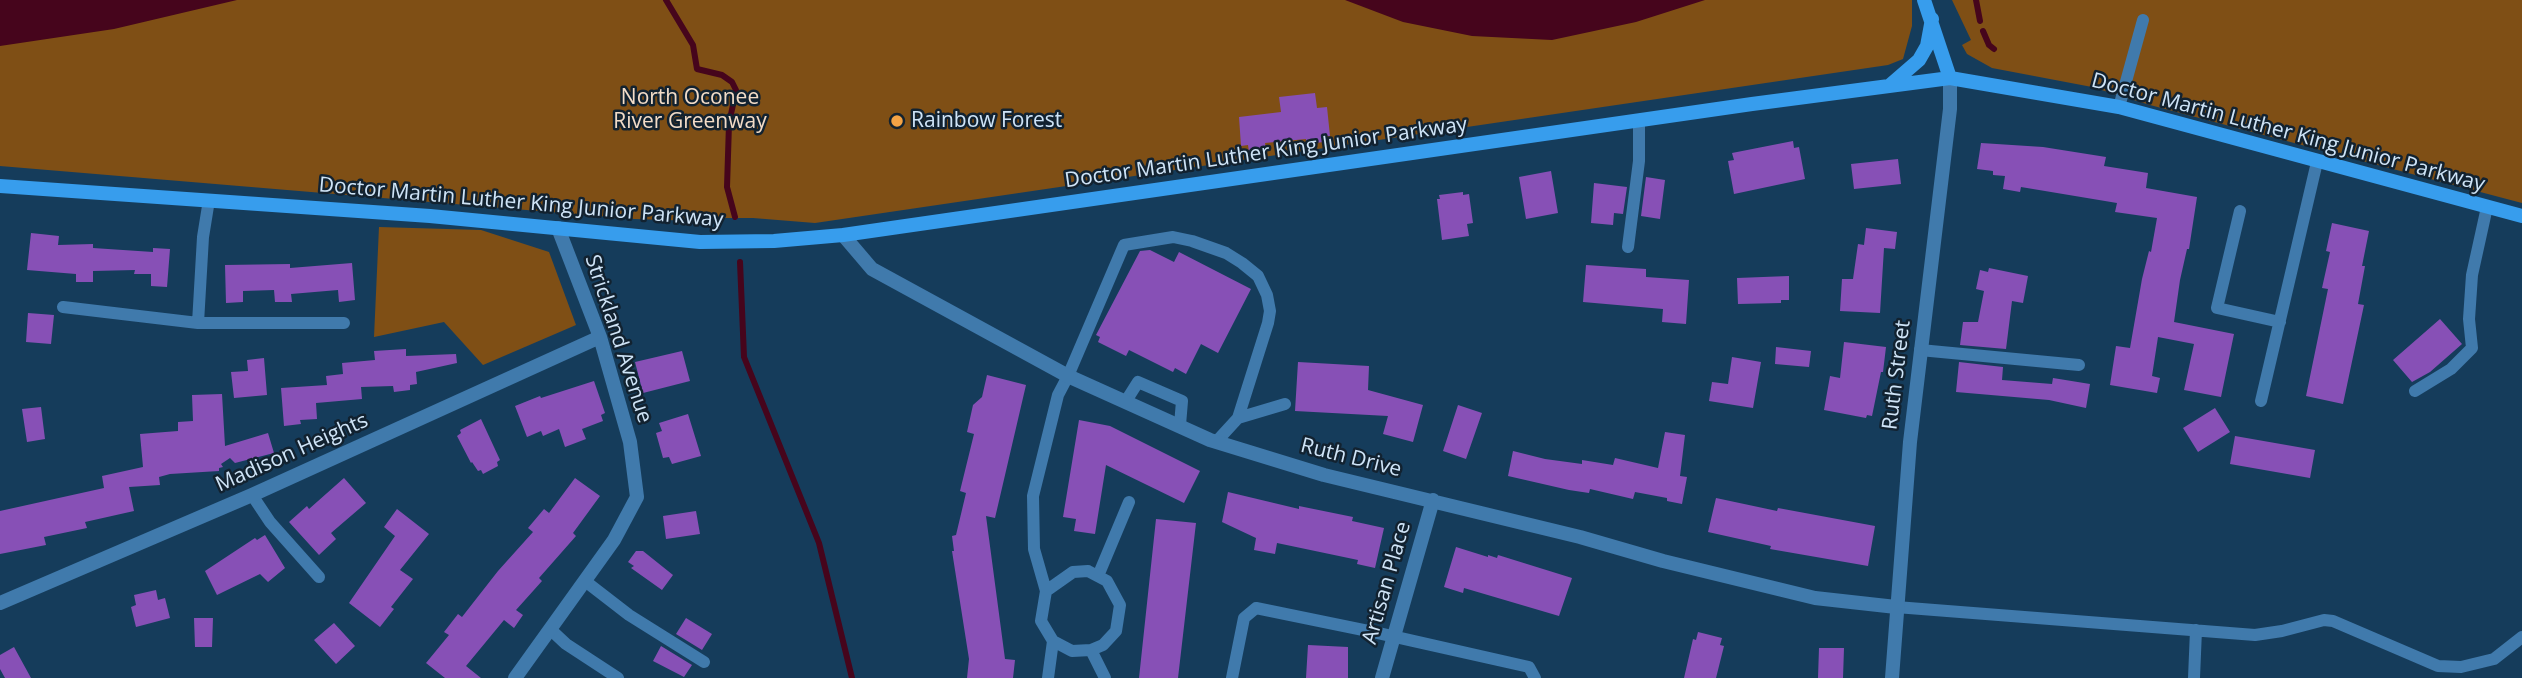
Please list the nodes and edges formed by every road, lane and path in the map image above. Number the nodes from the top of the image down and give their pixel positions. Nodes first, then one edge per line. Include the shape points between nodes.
1 (1924, 0) edge
2 (1932, 19) junction
3 (2143, 20) dead end
4 (1950, 78) junction
5 (1889, 86) junction
6 (2119, 107) junction
7 (1639, 120) junction
8 (2318, 162) junction
9 (0, 186) edge
10 (209, 200) junction
11 (2487, 207) junction
12 (2240, 211) dead end
13 (2522, 216) edge
14 (558, 228) junction
15 (843, 235) junction
16 (1628, 247) dead end
17 (63, 307) dead end
18 (2280, 322) junction
19 (198, 323) junction
20 (344, 323) dead end
21 (600, 337) junction
22 (1920, 350) junction
23 (2079, 365) dead end
24 (1068, 376) junction
25 (2415, 391) dead end
26 (1126, 401) junction
27 (2262, 401) dead end
28 (1284, 404) dead end
29 (1238, 418) junction
30 (1180, 425) junction
31 (1216, 442) junction
32 (252, 495) junction
33 (1433, 500) junction
34 (1129, 502) dead end
35 (1098, 576) junction
36 (319, 577) dead end
37 (585, 581) junction
38 (1046, 590) junction
39 (0, 603) edge
40 (1896, 607) junction
41 (551, 630) junction
42 (2196, 630) junction
43 (1394, 636) junction
44 (2522, 637) edge
45 (1053, 641) junction
46 (1091, 650) junction
47 (704, 662) dead end
48 (515, 678) edge
49 (618, 678) edge
50 (1048, 678) edge
51 (1105, 678) edge
52 (1232, 678) edge
53 (1382, 678) edge
54 (1535, 678) edge
55 (1892, 678) edge
56 (2194, 678) edge

1 - 2 main road
2 - 4 main road
2 - 5 main road via 1919,60
3 - 6 lane
4 - 5 main road, Doctor Martin Luther King Junior Parkway
4 - 6 main road, Doctor Martin Luther King Junior Parkway
4 - 22 street, Ruth Street via 1936,238
5 - 7 main road, Doctor Martin Luther King Junior Parkway
6 - 8 main road, Doctor Martin Luther King Junior Parkway
7 - 15 main road, Doctor Martin Luther King Junior Parkway
7 - 16 lane
8 - 11 main road, Doctor Martin Luther King Junior Parkway
8 - 18 lane
9 - 10 main road, Doctor Martin Luther King Junior Parkway
10 - 14 main road, Doctor Martin Luther King Junior Parkway
10 - 19 lane via 202,237
11 - 13 main road, Doctor Martin Luther King Junior Parkway
11 - 25 lane via 2472,275 2472,348 2451,369
12 - 18 lane via 2217,308
14 - 15 main road, Doctor Martin Luther King Junior Parkway via 700,242
14 - 21 street, Strickland Avenue
15 - 24 street, Ruth Drive via 872,269
17 - 19 lane
18 - 27 lane
19 - 20 lane
21 - 32 street, Madison Heights
21 - 37 street, Strickland Avenue via 630,442 637,497
22 - 23 lane
22 - 40 street, Ruth Street
24 - 26 street, Ruth Drive
24 - 29 lane via 1124,245 1172,237 1192,241 1242,263 1258,276 1267,295 1268,323
24 - 38 lane via 1052,413 1033,496 1034,549
26 - 30 street, Ruth Drive
26 - 30 lane via 1138,382 1182,401
28 - 29 lane
29 - 31 lane
30 - 31 street, Ruth Drive
31 - 33 street, Ruth Drive via 1324,475
32 - 36 lane
32 - 39 street, Madison Heights
33 - 40 street, Ruth Drive via 1815,598
33 - 43 street, Artisan Place
34 - 35 lane
35 - 38 lane via 1073,572
35 - 46 lane via 1107,581 1120,605 1116,631
37 - 41 street, Strickland Avenue
37 - 47 lane
38 - 45 lane via 1041,621
40 - 42 lane
40 - 55 street, Ruth Street
41 - 48 street, Strickland Avenue
41 - 49 lane
42 - 44 lane via 2255,635 2333,621 2438,666 2461,667 2494,659
42 - 56 lane
43 - 52 lane via 1256,608 1244,618
43 - 53 street, Artisan Place
43 - 54 lane via 1529,667
45 - 46 lane via 1072,651
45 - 50 lane
46 - 51 lane

